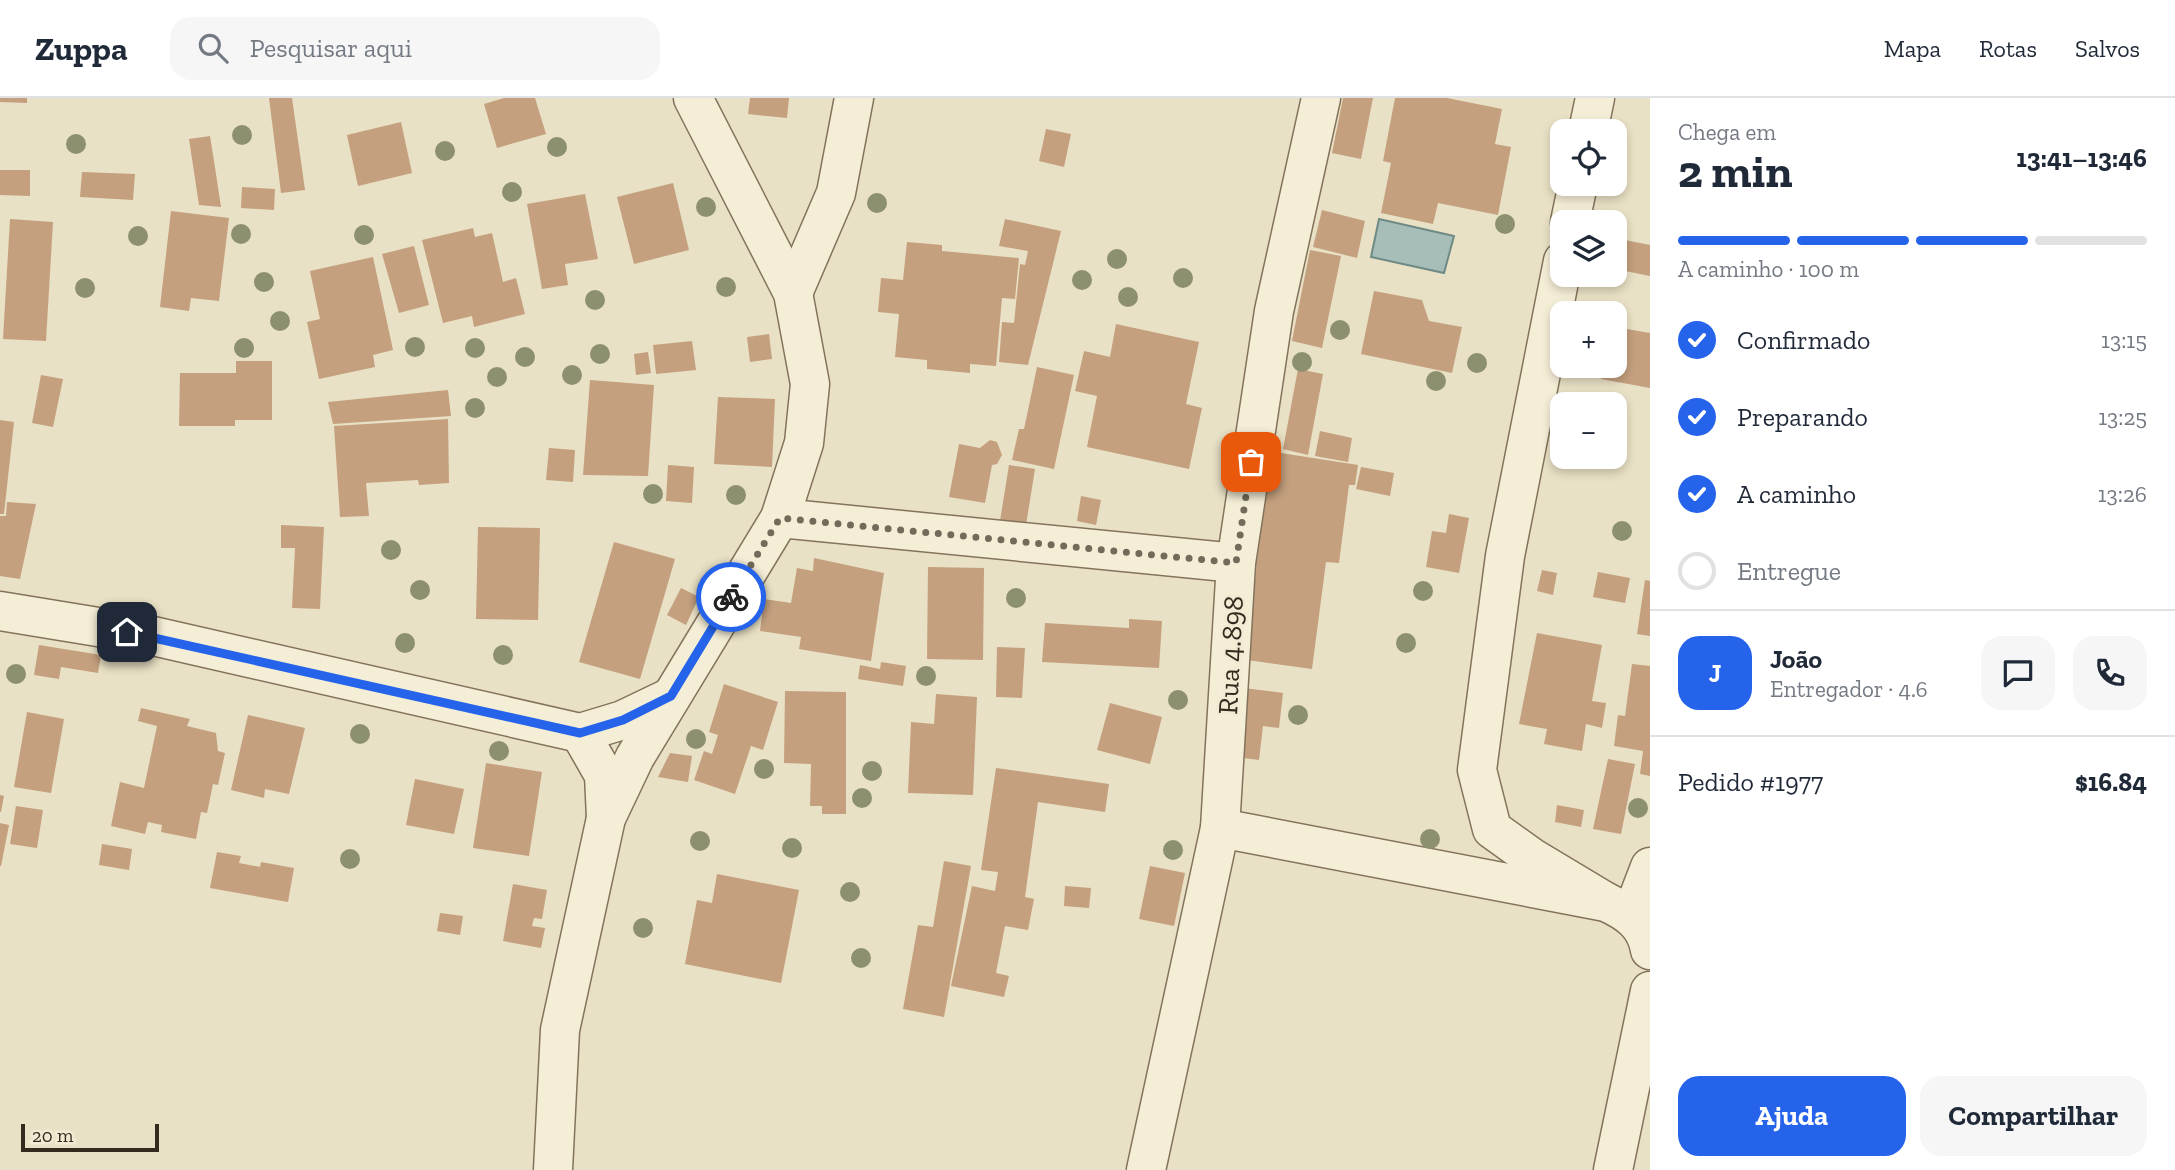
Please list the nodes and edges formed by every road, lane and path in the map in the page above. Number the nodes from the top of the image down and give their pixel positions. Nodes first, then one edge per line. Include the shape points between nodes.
1 (693, 98) edge
2 (854, 98) edge
3 (1321, 98) edge
4 (1595, 98) edge
5 (1591, 119) edge
6 (1558, 287) edge
7 (793, 293) junction
8 (780, 518) junction
9 (1236, 563) junction
10 (0, 611) edge
11 (671, 696) junction
12 (580, 733) junction
13 (606, 818) junction
14 (1220, 828) junction
15 (1650, 867) edge
16 (1619, 908) junction
17 (1650, 950) edge
18 (1650, 991) edge
19 (553, 1170) edge
20 (1146, 1170) edge
21 (1613, 1170) edge

1 - 7 street
2 - 7 street via 836,193
3 - 9 street, Rua 4.898 via 1274,311
4 - 5 street
6 - 16 street via 1504,556 1477,770 1492,829
7 - 8 street via 810,384 804,443
8 - 9 street
8 - 11 street
9 - 14 street, Rua 4.898
10 - 12 street via 153,636
11 - 12 street via 623,720
11 - 13 street
12 - 13 street via 604,775
13 - 19 street via 560,1030
14 - 16 street
14 - 20 street, Rua 4.898
15 - 16 street
16 - 17 street via 1648,940
18 - 21 street

